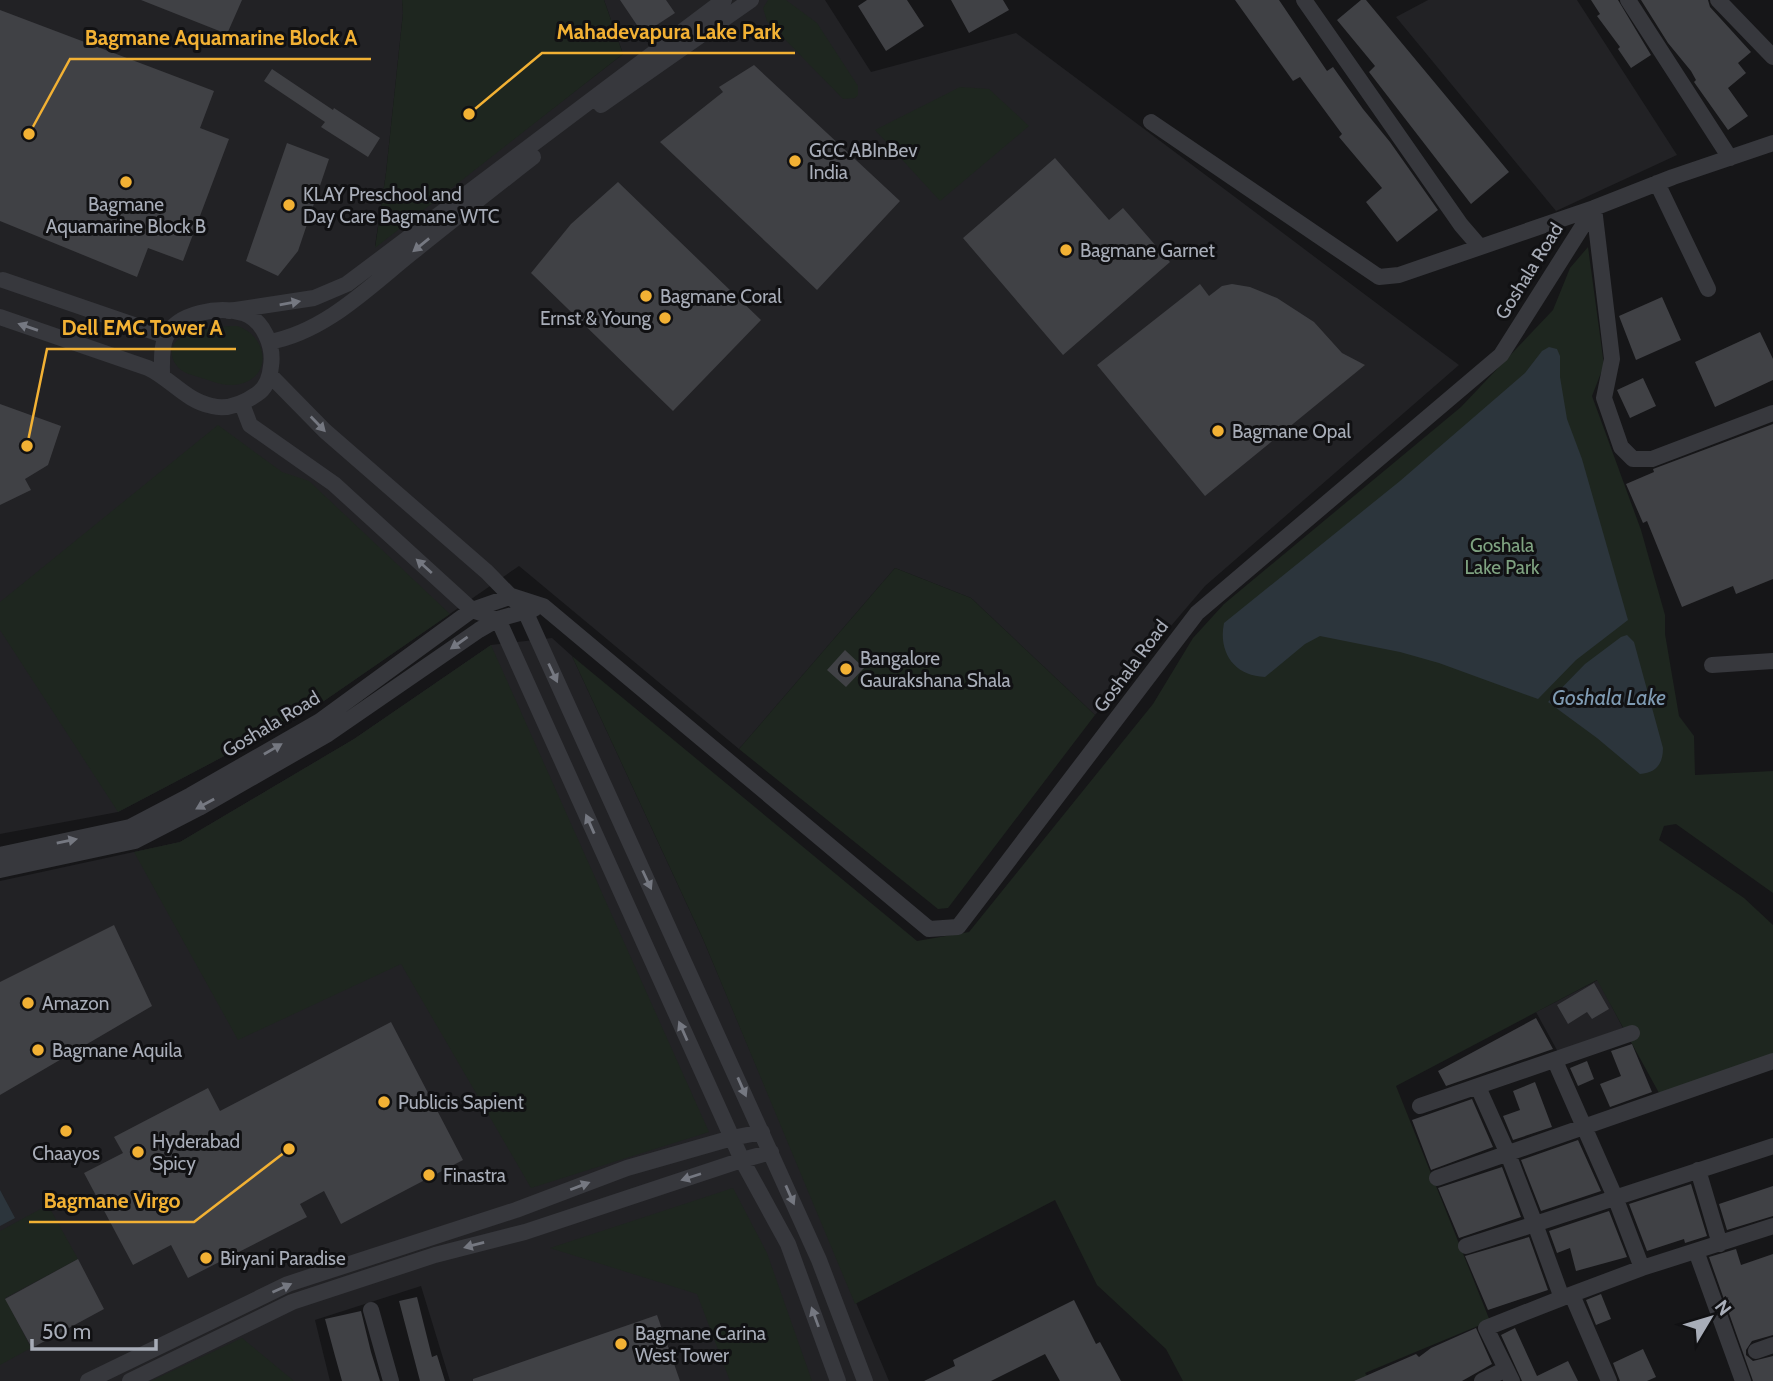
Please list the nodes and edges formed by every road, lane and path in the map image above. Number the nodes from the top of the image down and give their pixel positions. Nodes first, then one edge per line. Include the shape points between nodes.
1 (724, 0) edge
2 (751, 0) edge
3 (1304, 0) edge
4 (1628, 0) edge
5 (1718, 0) edge
6 (1773, 57) edge
7 (1151, 122) dead end
8 (1773, 143) edge
9 (1730, 158) junction
10 (1657, 183) junction
11 (1594, 208) junction
12 (1479, 247) junction
13 (3, 280) dead end
14 (1708, 289) dead end
15 (229, 311) junction
16 (0, 317) edge
17 (166, 336) junction
18 (269, 342) junction
19 (162, 374) junction
20 (270, 376) junction
21 (242, 404) junction
22 (1773, 413) edge
23 (513, 596) junction
24 (543, 606) junction
25 (472, 610) junction
26 (525, 611) junction
27 (498, 619) junction
28 (1773, 661) edge
29 (1712, 665) dead end
30 (133, 834) junction
31 (100, 841) junction
32 (0, 855) edge
33 (0, 870) edge
34 (1632, 1033) dead end
35 (1555, 1061) junction
36 (1773, 1061) edge
37 (1478, 1087) junction
38 (1420, 1106) dead end
39 (1584, 1127) junction
40 (762, 1132) junction
41 (732, 1138) junction
42 (1773, 1146) edge
43 (771, 1152) junction
44 (1508, 1154) junction
45 (743, 1160) junction
46 (1698, 1170) junction
47 (1437, 1178) dead end
48 (1615, 1197) junction
49 (1535, 1224) junction
50 (1773, 1226) edge
51 (1720, 1244) junction
52 (1466, 1247) dead end
53 (1696, 1251) junction
54 (1643, 1268) junction
55 (1567, 1296) junction
56 (371, 1310) dead end
57 (1773, 1345) edge
58 (1756, 1351) dead end
59 (1509, 1375) edge
60 (88, 1381) edge
61 (130, 1381) edge
62 (391, 1381) edge
63 (838, 1381) edge
64 (865, 1381) edge
65 (1482, 1381) edge
66 (1609, 1381) edge
67 (1743, 1381) edge

15 -> 1 street via 314,298 347,284
2 -> 18 street via 592,111 334,313 286,339
3 - 12 street
4 - 9 street
5 - 6 street
7 - 12 street via 1379,277 1399,275
8 - 9 street
9 - 10 street
10 - 11 street
10 - 14 street
11 - 12 street
11 - 22 street via 1612,359 1604,398 1621,447 1633,459 1652,459
11 - 24 street, Goshala Road via 1502,355 1198,612 958,928 929,929
13 - 17 street
15 - 17 street via 180,321
15 - 18 street via 246,314
19 -> 16 street
17 - 19 street
18 - 20 street
19 - 21 street via 185,394 212,407
20 - 21 street via 261,392
20 -> 23 street via 325,431
25 -> 21 street via 334,484 250,425
23 - 24 street, Goshala Road
23 - 25 street, Goshala Road
23 - 26 street
24 - 26 street, Goshala Road
25 - 27 street
30 -> 25 street, Goshala Road via 320,721
26 - 27 street, Goshala Road
26 -> 40 street
27 -> 30 street, Goshala Road via 328,734 199,808
41 -> 27 street
28 - 29 street
30 - 31 street, Goshala Road
32 -> 31 street, Goshala Road
31 - 33 street, Goshala Road
34 - 35 street
35 - 37 street
35 - 39 street
36 - 39 street
37 - 38 street
37 - 44 street
39 - 44 street
39 - 48 street
40 - 41 street
40 - 43 street
41 - 45 street
60 -> 41 street via 288,1284 516,1210 627,1168
42 - 46 street
43 - 45 street
43 -> 64 street
44 - 47 street
44 - 49 street
45 -> 61 street via 292,1302
63 -> 45 street via 788,1244
46 - 48 street
46 - 51 street
48 - 49 street
48 - 54 street
49 - 52 street
49 - 55 street
50 - 51 street
51 - 53 street
53 - 54 street
53 - 67 street
54 - 55 street
55 - 59 street via 1486,1328
55 - 66 street
56 - 62 street
57 - 58 street
59 - 65 street

